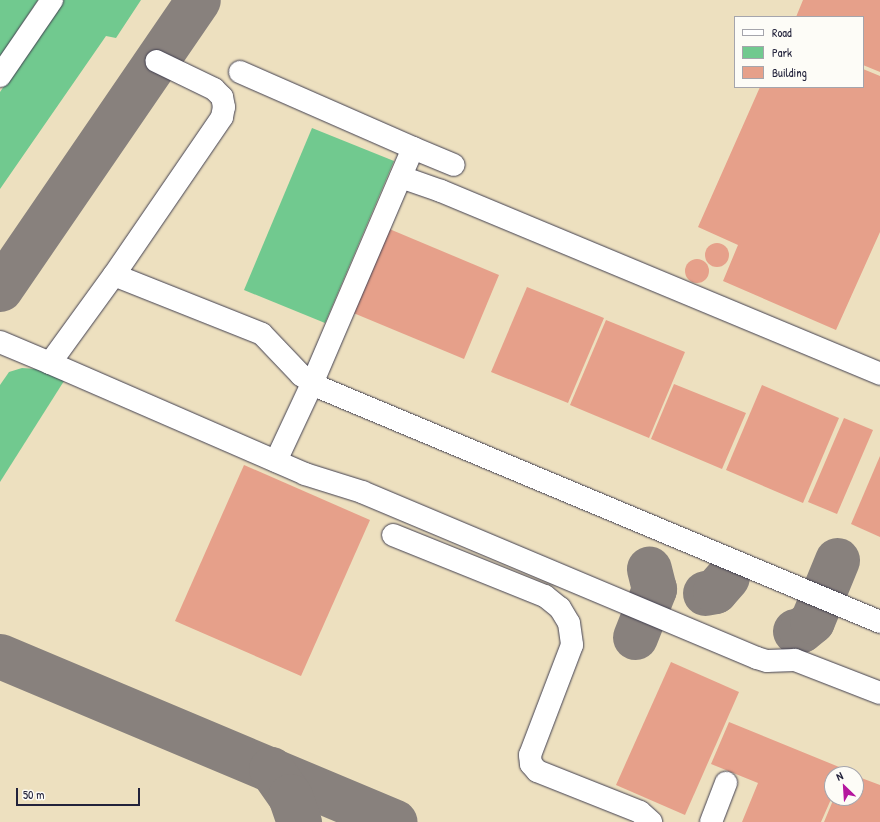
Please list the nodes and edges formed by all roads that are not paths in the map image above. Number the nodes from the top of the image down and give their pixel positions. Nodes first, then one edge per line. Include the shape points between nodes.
1 (52, 0) edge
2 (156, 61) dead end
3 (240, 72) dead end
4 (0, 76) edge
5 (413, 148) junction
6 (454, 165) dead end
7 (401, 177) junction
8 (114, 275) junction
9 (0, 342) edge
10 (50, 363) junction
11 (880, 374) edge
12 (312, 384) junction
13 (276, 461) junction
14 (393, 535) dead end
15 (880, 622) edge
16 (880, 693) edge
17 (726, 783) dead end
18 (651, 822) edge
19 (711, 822) edge

1 - 4 lane
2 - 8 lane via 214,89 222,97 224,107 222,117 206,144
3 - 5 lane
5 - 6 lane
5 - 7 lane
7 - 11 lane via 441,191
7 - 12 lane
8 - 10 lane
8 - 12 lane via 262,334 301,376
9 - 10 lane
10 - 13 lane
12 - 13 lane
12 - 15 lane
13 - 16 lane via 305,474 362,492 757,658 767,661 795,660
14 - 18 lane via 545,596 560,608 569,623 572,645 530,755 531,764 538,771 640,812
17 - 19 lane

